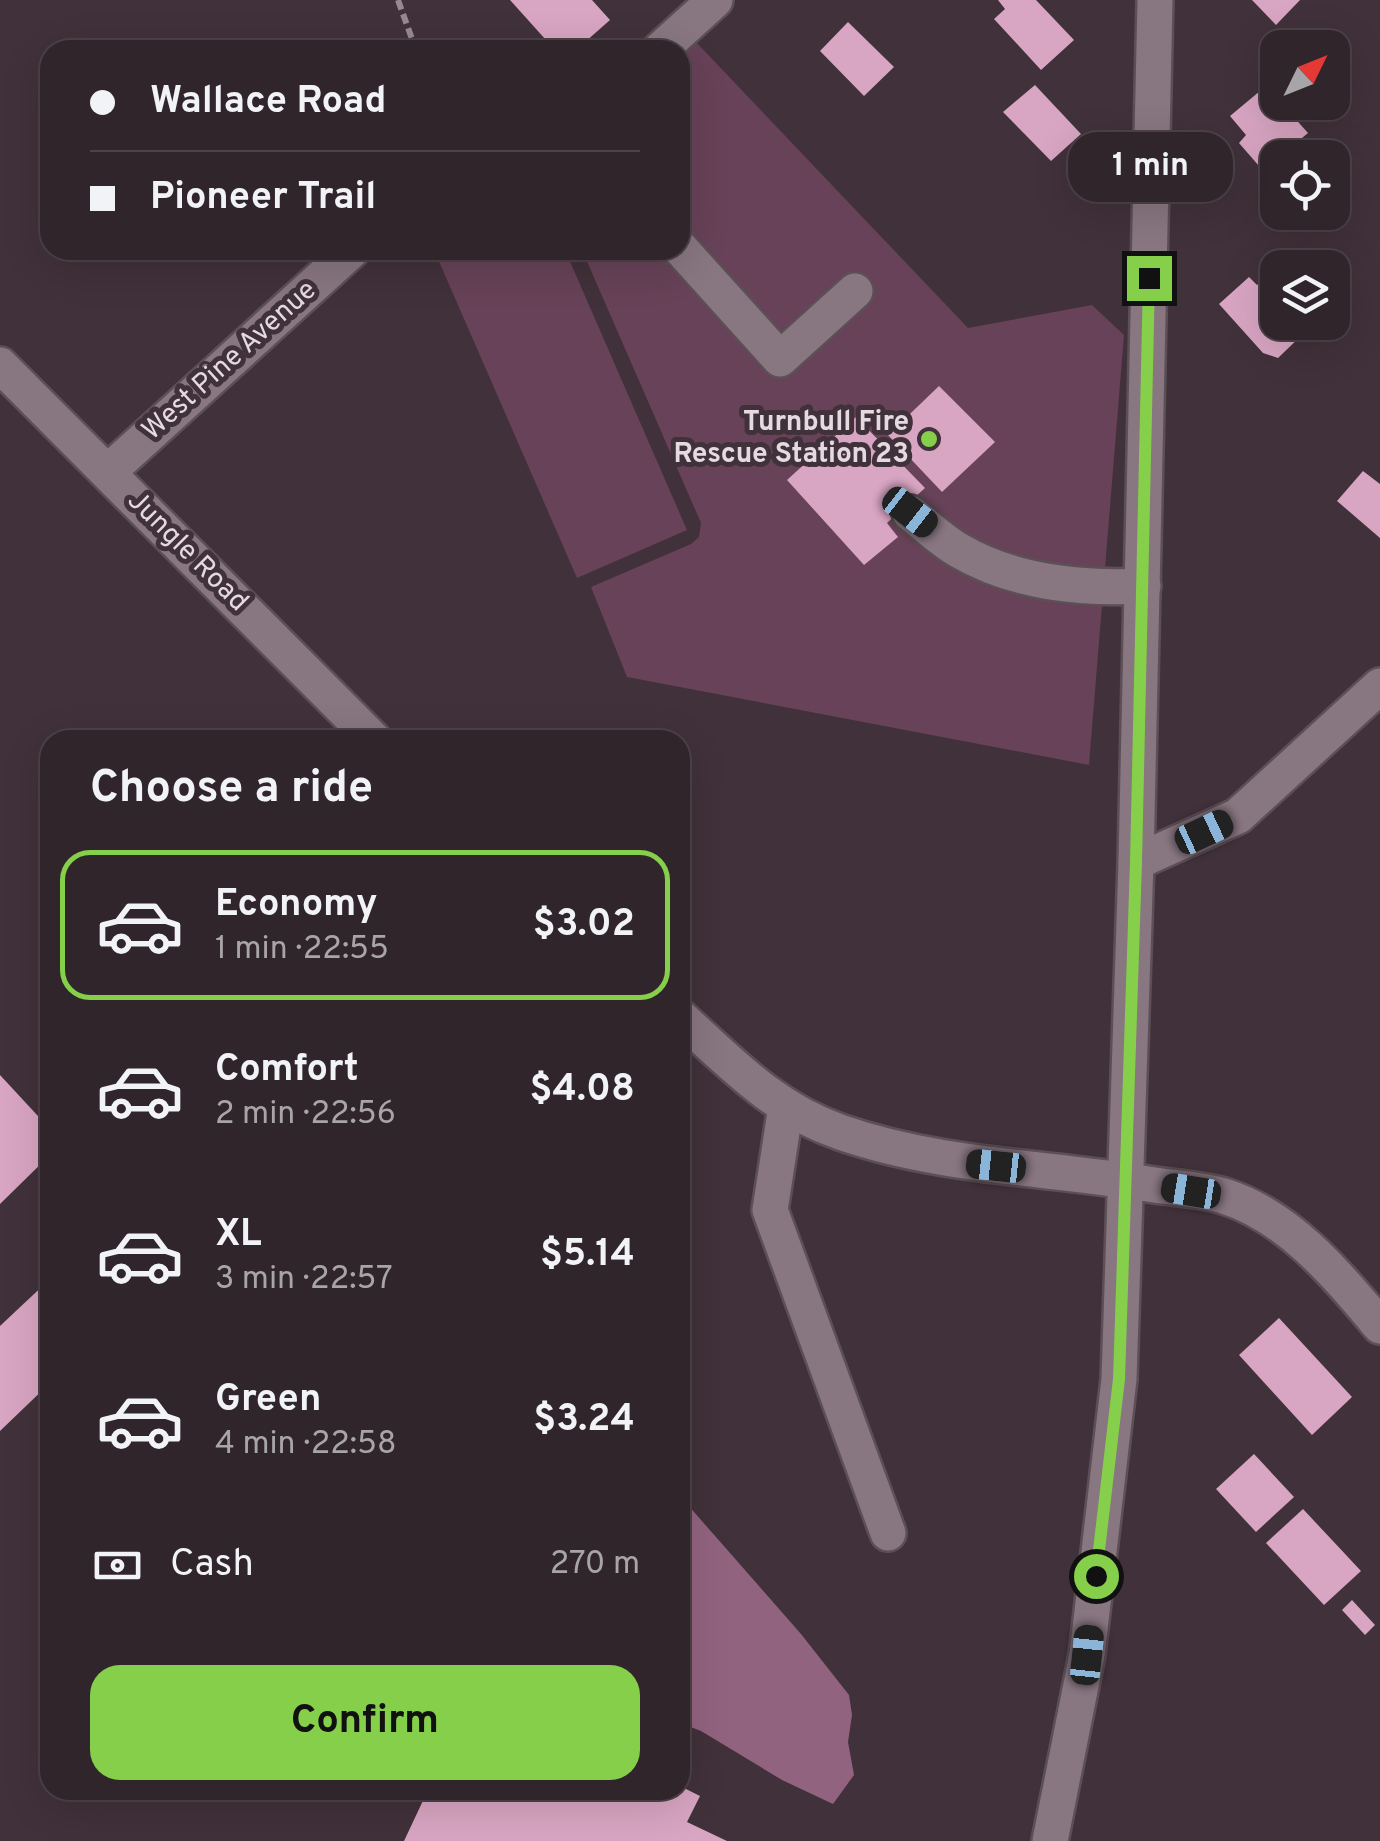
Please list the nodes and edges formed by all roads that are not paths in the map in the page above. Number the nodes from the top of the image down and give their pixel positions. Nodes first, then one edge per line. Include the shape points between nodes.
1 (715, 0) edge
2 (1155, 0) edge
3 (671, 40) edge
4 (690, 259) edge
5 (341, 260) edge
6 (854, 291) dead end
7 (0, 366) edge
8 (108, 472) junction
9 (910, 512) dead end
10 (1142, 586) junction
11 (1380, 686) edge
12 (364, 730) edge
13 (1136, 862) junction
14 (690, 1027) edge
15 (786, 1106) junction
16 (1125, 1180) junction
17 (1380, 1326) edge
18 (888, 1533) dead end
19 (1050, 1841) edge

1 - 3 street
2 - 10 street
4 - 6 street via 780,359
5 - 8 street, West Pine Avenue
7 - 8 street, Jungle Road
8 - 12 street, Jungle Road
9 - 10 street via 960,551 992,565 1066,588
10 - 13 street
11 - 13 street via 1238,816
13 - 16 street
14 - 15 street via 757,1090
15 - 16 street via 839,1132 963,1163
15 - 18 street via 770,1210
16 - 17 street via 1224,1196 1277,1223 1328,1264
16 - 19 street via 1119,1379 1087,1655

